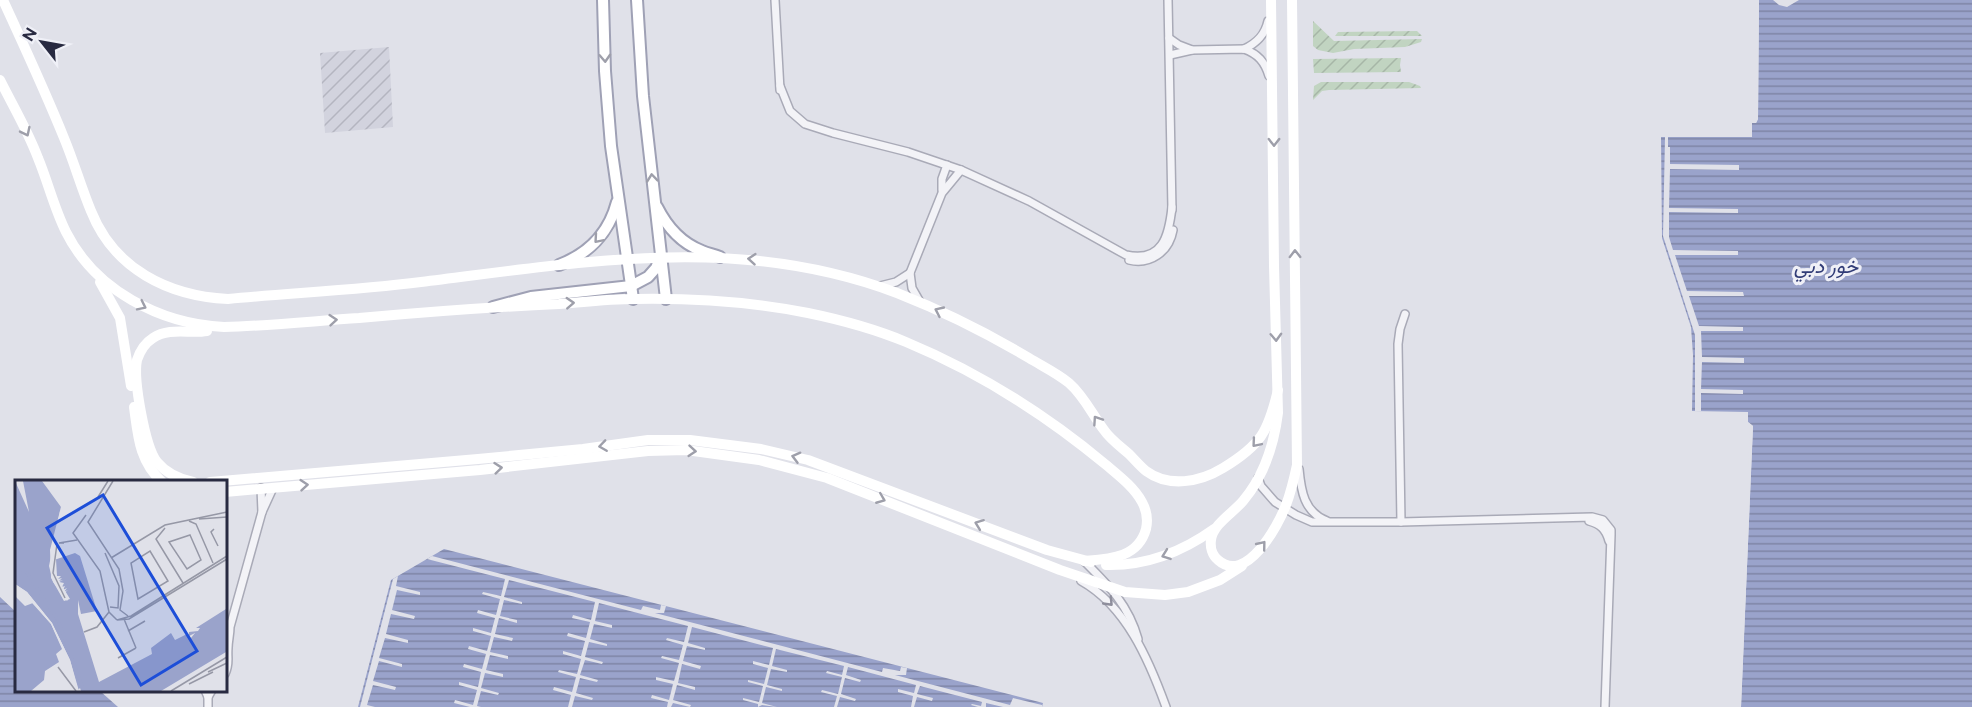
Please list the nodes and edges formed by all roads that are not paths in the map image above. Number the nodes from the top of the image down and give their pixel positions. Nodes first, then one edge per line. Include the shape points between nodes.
1 (3, 0) edge
2 (603, 0) edge
3 (637, 0) edge
4 (776, 0) edge
5 (1168, 0) edge
6 (1270, 0) edge
7 (1292, 0) edge
8 (1169, 38) junction
9 (1244, 49) junction
10 (1192, 50) junction
11 (1170, 55) junction
12 (0, 80) edge
13 (1274, 105) junction
14 (947, 165) junction
15 (961, 170) junction
16 (942, 193) junction
17 (618, 196) junction
18 (654, 200) junction
19 (660, 257) junction
20 (720, 257) junction
21 (627, 259) junction
22 (559, 265) junction
23 (94, 271) junction
24 (910, 273) junction
25 (631, 286) junction
26 (879, 286) junction
27 (633, 299) junction
28 (666, 299) junction
29 (920, 302) junction
30 (493, 307) junction
31 (1405, 314) dead end
32 (224, 327) junction
33 (1278, 390) junction
34 (1297, 449) junction
35 (277, 476) junction
36 (1258, 478) junction
37 (160, 480) edge
38 (187, 480) edge
39 (226, 481) edge
40 (261, 488) junction
41 (273, 488) junction
42 (226, 492) edge
43 (1285, 508) junction
44 (262, 512) junction
45 (1401, 522) junction
46 (1332, 523) junction
47 (1217, 527) junction
48 (1084, 561) junction
49 (1243, 565) junction
50 (1060, 570) junction
51 (1112, 588) junction
52 (228, 630) edge
53 (1142, 653) junction
54 (226, 672) edge
55 (208, 692) edge
56 (208, 707) edge
57 (1166, 707) edge
58 (1605, 707) edge

1 - 22 main road via 101,231 128,263 165,287 195,296 228,299
2 -> 17 main road via 609,121
18 -> 3 main road
4 - 14 street via 780,86 787,107 797,119 810,127
5 - 8 street
6 - 9 street via 1262,35
6 - 13 main road
34 -> 7 main road
8 - 10 street
8 - 11 street
9 - 10 street
9 - 13 street via 1257,55 1266,67
10 - 11 street
11 - 15 street via 1173,234 1166,248 1155,257 1140,262 1119,256 1029,201
12 -> 23 main road via 38,156 66,232
13 -> 33 main road
14 - 15 street
14 - 16 street
15 - 16 street
16 - 24 street
17 - 21 main road
17 -> 22 main road via 611,219 598,239 580,255
18 - 19 main road
18 - 20 main road via 663,219 682,240
19 - 20 main road
19 - 21 main road
19 - 25 main road via 648,277
19 - 28 main road
26 -> 20 main road via 809,267
21 - 22 main road
21 - 25 main road
23 -> 32 main road via 131,300 156,312 182,322
23 - 37 main road via 120,318 141,451
24 - 26 street
24 - 29 street
25 - 27 main road
25 - 30 main road via 531,297
26 - 29 main road
27 - 28 main road
30 -> 27 main road
28 - 48 main road via 796,311 873,330 948,362 1040,415 1130,487 1147,514 1144,535 1130,552 1110,559
33 -> 29 main road via 1268,426 1248,452 1202,477 1182,482 1165,480 1147,472 1106,434 1069,383 986,333
32 -> 30 main road
31 - 45 street via 1398,344
32 - 38 main road via 164,333 148,342 138,358 137,376 151,454 165,470
33 - 36 main road via 1276,432
34 - 43 main road
34 - 46 street via 1302,496 1314,513
35 - 39 main road
35 - 40 main road
48 -> 35 main road via 808,460 690,440 648,440
36 - 43 street via 1268,495
36 - 47 main road via 1243,501
40 - 41 main road
40 - 42 main road
40 - 44 street
41 - 44 street
41 -> 50 main road via 648,451 698,452 759,460 827,478
43 - 46 street via 1312,522
49 -> 43 main road via 1265,542
44 - 52 street
45 - 46 street
45 - 58 street via 1603,520 1611,530
47 -> 48 main road via 1186,547 1153,559 1119,565
47 - 49 main road via 1210,541 1214,556 1227,566
48 - 51 street
49 - 51 main road via 1210,584 1176,594 1138,594
50 - 51 main road
50 -> 53 street via 1092,587 1112,604
51 - 53 street via 1127,611
52 - 54 street
53 - 57 street
55 - 56 street

